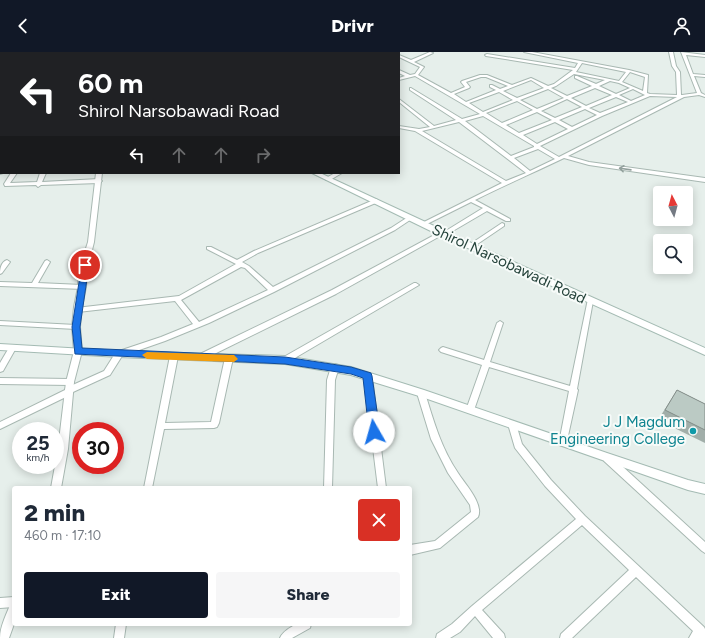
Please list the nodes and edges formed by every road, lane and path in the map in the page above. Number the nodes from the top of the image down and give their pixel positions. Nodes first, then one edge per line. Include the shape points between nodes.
1 (491, 52) edge
2 (523, 52) edge
3 (526, 52) edge
4 (671, 52) edge
5 (431, 53) dead end
6 (684, 53) edge
7 (400, 56) edge
8 (705, 56) edge
9 (518, 60) junction
10 (412, 61) junction
11 (581, 62) junction
12 (604, 66) junction
13 (629, 71) junction
14 (400, 72) edge
15 (573, 72) junction
16 (416, 75) junction
17 (691, 75) junction
18 (409, 76) junction
19 (705, 76) edge
20 (595, 77) junction
21 (400, 79) edge
22 (610, 80) junction
23 (620, 82) junction
24 (491, 86) dead end
25 (512, 86) junction
26 (596, 86) junction
27 (548, 88) junction
28 (633, 88) junction
29 (411, 89) dead end
30 (501, 91) junction
31 (451, 94) junction
32 (647, 94) junction
33 (699, 94) junction
34 (614, 95) junction
35 (681, 96) junction
36 (705, 96) edge
37 (567, 97) junction
38 (517, 100) junction
39 (400, 101) edge
40 (631, 102) junction
41 (466, 103) junction
42 (586, 107) junction
43 (536, 110) junction
44 (483, 113) junction
45 (600, 115) junction
46 (555, 120) junction
47 (460, 121) junction
48 (502, 125) junction
49 (400, 127) edge
50 (434, 128) junction
51 (415, 129) junction
52 (572, 130) junction
53 (519, 135) junction
54 (537, 146) junction
55 (564, 156) junction
56 (510, 158) junction
57 (559, 159) junction
58 (530, 173) junction
59 (13, 174) edge
60 (43, 174) edge
61 (317, 174) edge
62 (337, 174) edge
63 (99, 177) edge
64 (328, 179) junction
65 (705, 179) edge
66 (508, 183) junction
67 (38, 185) junction
68 (472, 200) junction
69 (376, 201) junction
70 (488, 208) junction
71 (410, 218) junction
72 (508, 220) dead end
73 (423, 224) junction
74 (502, 225) dead end
75 (443, 234) junction
76 (471, 246) junction
77 (209, 248) dead end
78 (7, 262) dead end
79 (47, 262) dead end
80 (240, 263) junction
81 (0, 272) edge
82 (0, 284) edge
83 (34, 285) junction
84 (416, 285) dead end
85 (82, 287) junction
86 (272, 290) junction
87 (178, 299) junction
88 (590, 301) junction
89 (78, 310) junction
90 (0, 323) edge
91 (500, 323) dead end
92 (198, 325) junction
93 (76, 327) junction
94 (0, 347) edge
95 (12, 348) junction
96 (443, 350) dead end
97 (78, 351) junction
98 (705, 352) edge
99 (119, 354) junction
100 (174, 356) junction
101 (201, 358) junction
102 (229, 358) junction
103 (285, 360) junction
104 (486, 363) junction
105 (335, 367) junction
106 (0, 369) edge
107 (368, 376) junction
108 (0, 381) edge
109 (69, 388) junction
110 (574, 390) junction
111 (421, 393) junction
112 (470, 410) junction
113 (512, 424) junction
114 (0, 426) edge
115 (160, 426) junction
116 (563, 443) junction
117 (607, 458) junction
118 (56, 486) edge
119 (148, 486) edge
120 (328, 486) edge
121 (382, 486) edge
122 (705, 489) edge
123 (582, 519) junction
124 (705, 548) edge
125 (412, 550) edge
126 (636, 570) junction
127 (12, 602) edge
128 (0, 603) edge
129 (475, 609) junction
130 (12, 613) edge
131 (122, 626) edge
132 (303, 626) edge
133 (700, 635) edge
134 (3, 638) edge
135 (119, 638) edge
136 (285, 638) edge
137 (441, 638) edge
138 (500, 638) edge
139 (565, 638) edge

1 - 9 street via 487,55
2 - 9 street
3 - 11 street
4 - 35 street via 678,72
5 - 10 street
6 - 8 street
6 - 17 street
7 - 10 street
9 - 15 street
10 - 16 street via 422,67
11 - 12 street
11 - 15 street
12 - 13 street
12 - 20 street
13 - 23 street
13 - 32 street via 647,76
14 - 18 street
15 - 20 street
15 - 26 street
15 - 27 street
16 - 18 street
16 - 31 street
17 - 19 street
17 - 33 street
18 - 21 street
20 - 22 street
22 - 23 street
22 - 26 street
23 - 28 street
24 - 30 street
25 - 27 street via 531,79
25 - 30 street
25 - 31 street via 483,76 462,82 468,87
26 - 34 street
26 - 37 street
27 - 37 street
27 - 38 street
28 - 32 street
28 - 34 street
29 - 47 street
30 - 38 street
30 - 41 street
31 - 41 street
32 - 35 street
32 - 40 street
33 - 35 street
33 - 36 street
34 - 40 street
34 - 42 street
35 - 55 street
37 - 42 street
37 - 43 street
38 - 43 street
38 - 44 street
39 - 50 street
40 - 45 street
41 - 44 street
42 - 45 street
42 - 46 street
43 - 46 street
43 - 48 street
44 - 47 street
44 - 48 street
45 - 52 street
46 - 52 street
46 - 53 street
47 - 50 street
47 - 56 street
48 - 53 street
49 - 51 street
50 - 51 street
51 - 66 street
52 - 54 street
53 - 54 street
54 - 56 street
54 - 57 street
55 - 57 street
65 -> 55 street via 655,170 647,172 589,163
56 - 58 street
57 - 58 street
58 - 66 street
59 - 67 street via 7,186
60 - 67 street
61 - 64 main road, Shirol Narsobawadi Road
62 - 64 street
63 - 67 street
63 - 85 street via 91,242 83,270
64 - 69 main road, Shirol Narsobawadi Road
66 - 68 street
68 - 70 street
68 - 73 street
69 - 71 main road, Shirol Narsobawadi Road
69 - 80 street via 256,252
70 - 72 street
70 - 75 street
71 - 73 main road, Shirol Narsobawadi Road
71 - 86 street
73 - 75 main road, Shirol Narsobawadi Road
74 - 76 street
75 - 76 main road, Shirol Narsobawadi Road
75 - 101 street
76 - 88 main road, Shirol Narsobawadi Road
77 - 80 street
78 - 81 street
79 - 83 street
80 - 86 street
80 - 87 street
82 - 83 street
83 - 85 street
84 - 103 street
85 - 89 street
86 - 92 street
87 - 89 street
87 - 92 street
88 - 98 main road, Shirol Narsobawadi Road
88 - 110 street
89 - 93 street
90 - 93 street
91 - 104 street
92 - 99 street
93 - 97 street
94 - 95 main road
95 - 97 main road
95 - 106 street
96 - 104 street
97 - 99 main road
97 - 109 street
99 - 100 main road
99 - 109 street via 108,373
100 - 101 main road
100 - 115 street
101 - 102 main road
102 - 103 main road
102 - 115 street via 214,425
103 - 105 main road
104 - 110 street
104 - 112 street
105 - 107 main road
105 - 120 street via 331,380
107 - 111 main road
107 - 121 street
108 - 109 street
109 - 114 street
109 - 118 street
110 - 116 street
111 - 112 main road
111 - 125 street via 435,439 473,503 475,514 437,545
112 - 113 main road
113 - 116 main road
113 - 123 street via 518,446
115 - 119 street
116 - 117 main road
117 - 122 main road
117 - 124 street
123 - 126 street
123 - 129 street
126 - 133 street
126 - 139 street
127 - 128 street
129 - 137 street via 456,628
129 - 138 street
130 - 134 street
131 - 135 street
132 - 136 street

